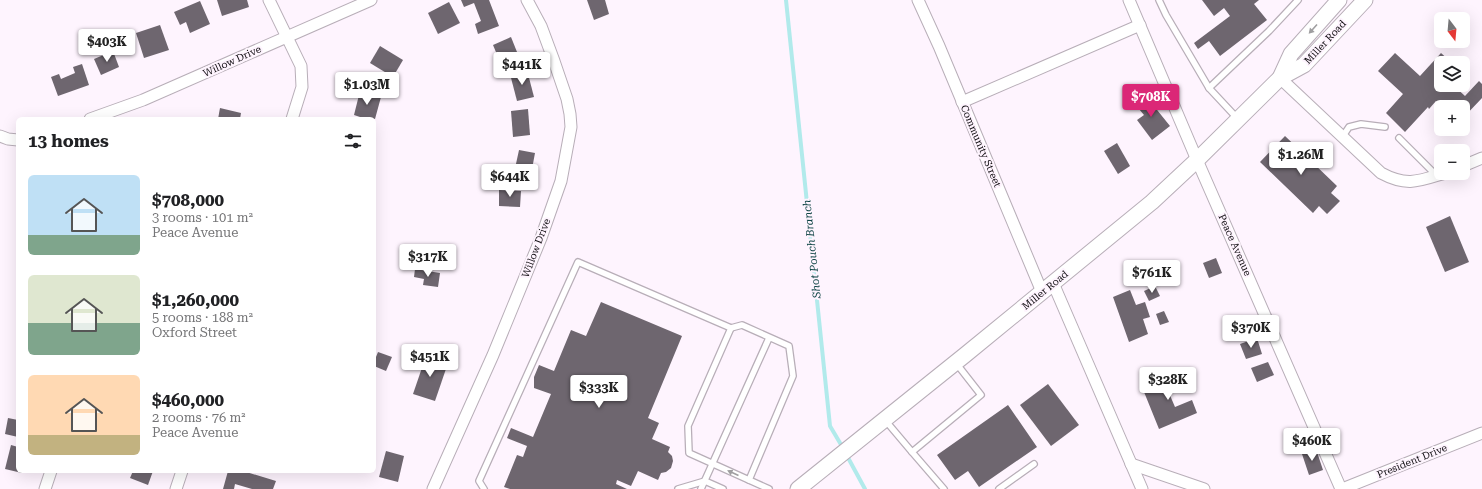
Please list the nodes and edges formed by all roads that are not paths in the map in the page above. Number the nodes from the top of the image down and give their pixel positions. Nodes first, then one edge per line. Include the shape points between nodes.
1 (269, 0) edge
2 (371, 0) edge
3 (527, 0) edge
4 (918, 0) edge
5 (1129, 0) edge
6 (1159, 0) edge
7 (1298, 0) edge
8 (1339, 0) edge
9 (1364, 0) edge
10 (1140, 25) junction
11 (287, 37) junction
12 (1280, 78) junction
13 (1209, 88) junction
14 (962, 102) junction
15 (96, 117) edge
16 (293, 117) edge
17 (1239, 119) junction
18 (1385, 127) dead end
19 (0, 136) edge
20 (1343, 136) junction
21 (1399, 138) dead end
22 (16, 140) edge
23 (1482, 158) edge
24 (1197, 160) junction
25 (1470, 163) edge
26 (1434, 168) edge
27 (1434, 176) edge
28 (1048, 288) junction
29 (731, 328) junction
30 (769, 338) junction
31 (955, 362) junction
32 (884, 419) junction
33 (1482, 433) edge
34 (912, 452) junction
35 (713, 464) junction
36 (1034, 464) dead end
37 (1131, 464) junction
38 (50, 473) edge
39 (181, 473) edge
40 (749, 480) junction
41 (705, 482) junction
42 (45, 489) edge
43 (176, 489) edge
44 (433, 489) edge
45 (484, 489) edge
46 (678, 489) edge
47 (702, 489) edge
48 (723, 489) edge
49 (769, 489) edge
50 (798, 489) edge
51 (944, 489) edge
52 (998, 489) edge
53 (1142, 489) edge
54 (1204, 489) edge
55 (1342, 489) edge

1 - 11 street
2 - 11 street, Willow Drive
3 - 44 street, Willow Drive via 541,26 567,99 570,127 562,173 554,202 496,348
4 - 14 street, Community Street
5 - 10 street, Peace Avenue
6 - 13 lane
7 - 13 lane
8 -> 12 main road, Miller Road via 1291,54
9 - 12 main road, Miller Road via 1304,65
10 - 14 street
10 - 24 street, Peace Avenue
11 - 15 street, Willow Drive via 143,100
11 - 16 street via 301,66 302,87
12 - 17 main road, Miller Road
12 - 20 street
13 - 17 lane
14 - 28 street, Community Street
17 - 24 main road, Miller Road
18 - 20 lane via 1361,124 1349,128
19 - 22 street
20 - 27 street via 1381,173 1392,179 1415,181
21 - 26 lane
23 - 25 street
24 - 28 main road, Miller Road via 1152,202
24 - 55 street, Peace Avenue
28 - 31 main road, Miller Road
28 - 37 street, Community Street
29 - 30 lane via 742,325
29 - 35 lane via 688,426 689,453
29 - 45 lane via 578,262 479,481
30 - 35 lane
30 - 40 lane via 789,346 794,376
31 - 32 main road, Miller Road
31 - 34 lane via 981,395
32 - 34 lane
32 - 50 main road, Miller Road
33 - 55 street, President Drive
34 - 51 lane
40 -> 35 lane
35 - 41 lane
36 - 52 lane
37 - 53 street, Community Street
37 - 54 street
38 - 42 street
39 - 43 street
40 - 49 lane
41 - 46 lane
41 - 47 lane
41 - 48 lane

